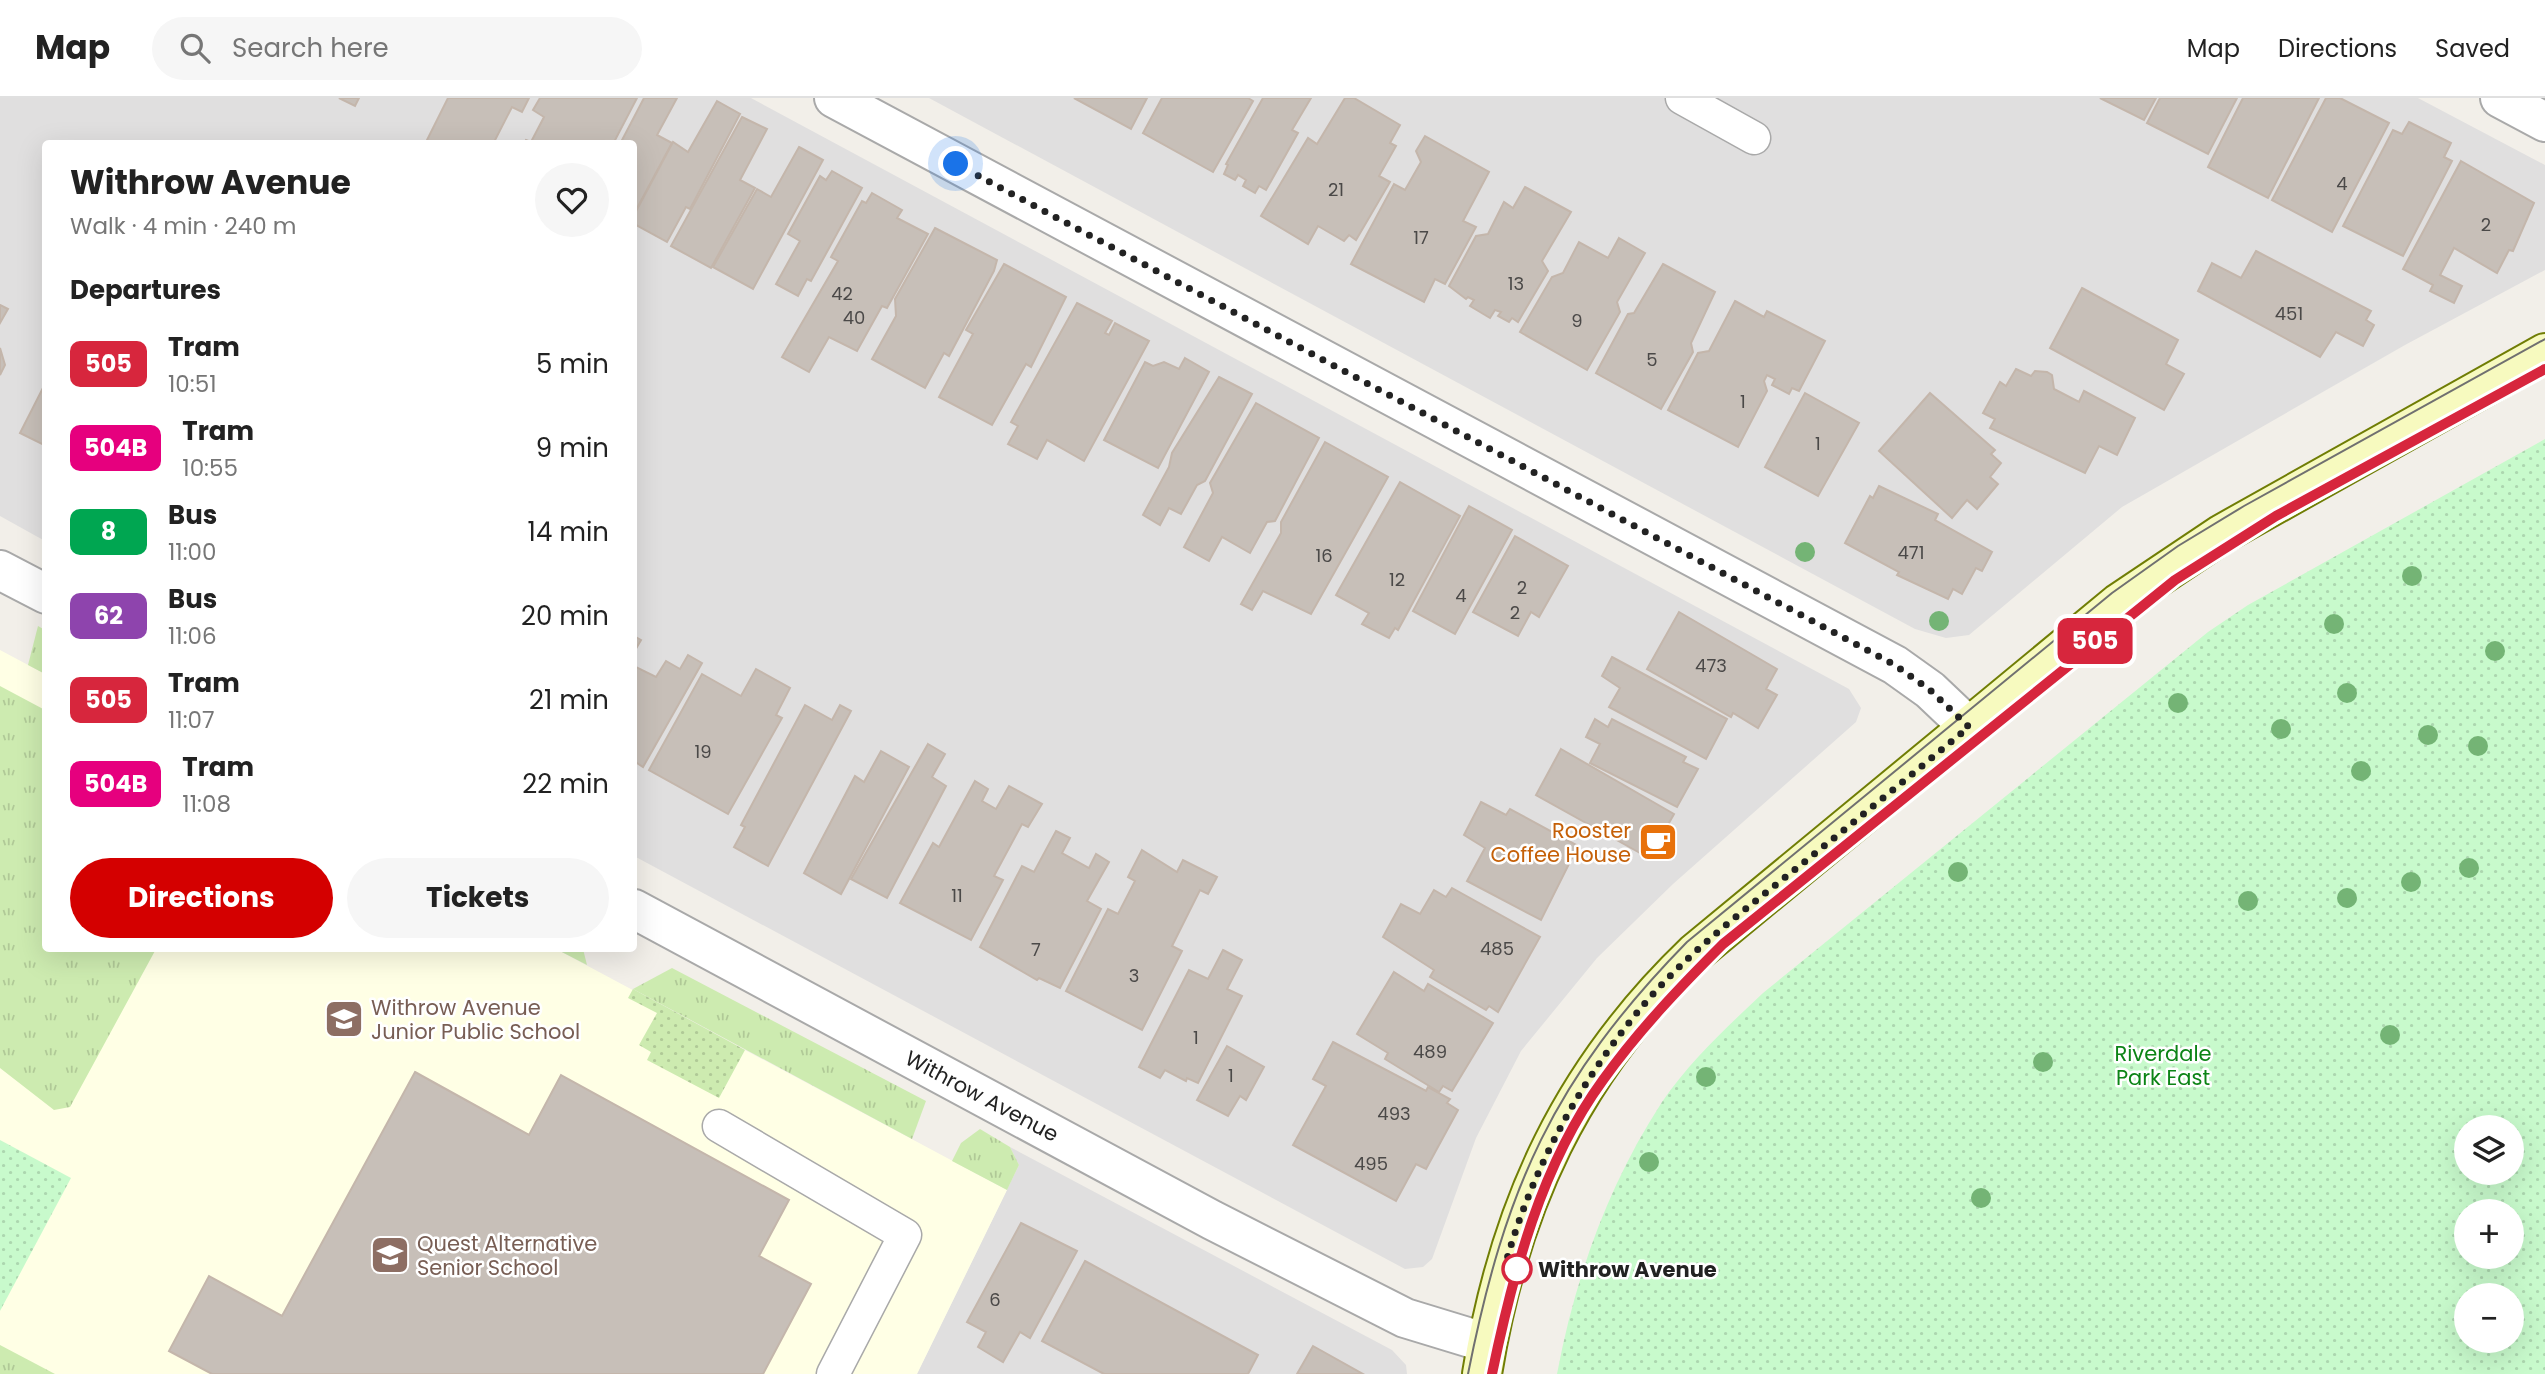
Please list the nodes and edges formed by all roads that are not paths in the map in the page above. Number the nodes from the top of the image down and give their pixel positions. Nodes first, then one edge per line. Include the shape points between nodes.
1 (834, 98) edge
2 (1682, 98) edge
3 (2500, 98) edge
4 (2545, 122) edge
5 (1754, 138) dead end
6 (2545, 353) edge
7 (0, 569) edge
8 (42, 592) edge
9 (1969, 727) junction
10 (637, 911) edge
11 (719, 1126) dead end
12 (1485, 1358) edge
13 (833, 1374) edge

1 - 9 street via 1895,665
2 - 5 lane
3 - 4 street
6 - 9 main road via 2179,561 2119,603
7 - 8 street
9 - 12 main road via 1695,953 1647,1000 1604,1054 1569,1112 1517,1228
10 - 12 street, Withrow Avenue via 1297,1263
11 - 13 lane via 905,1235

